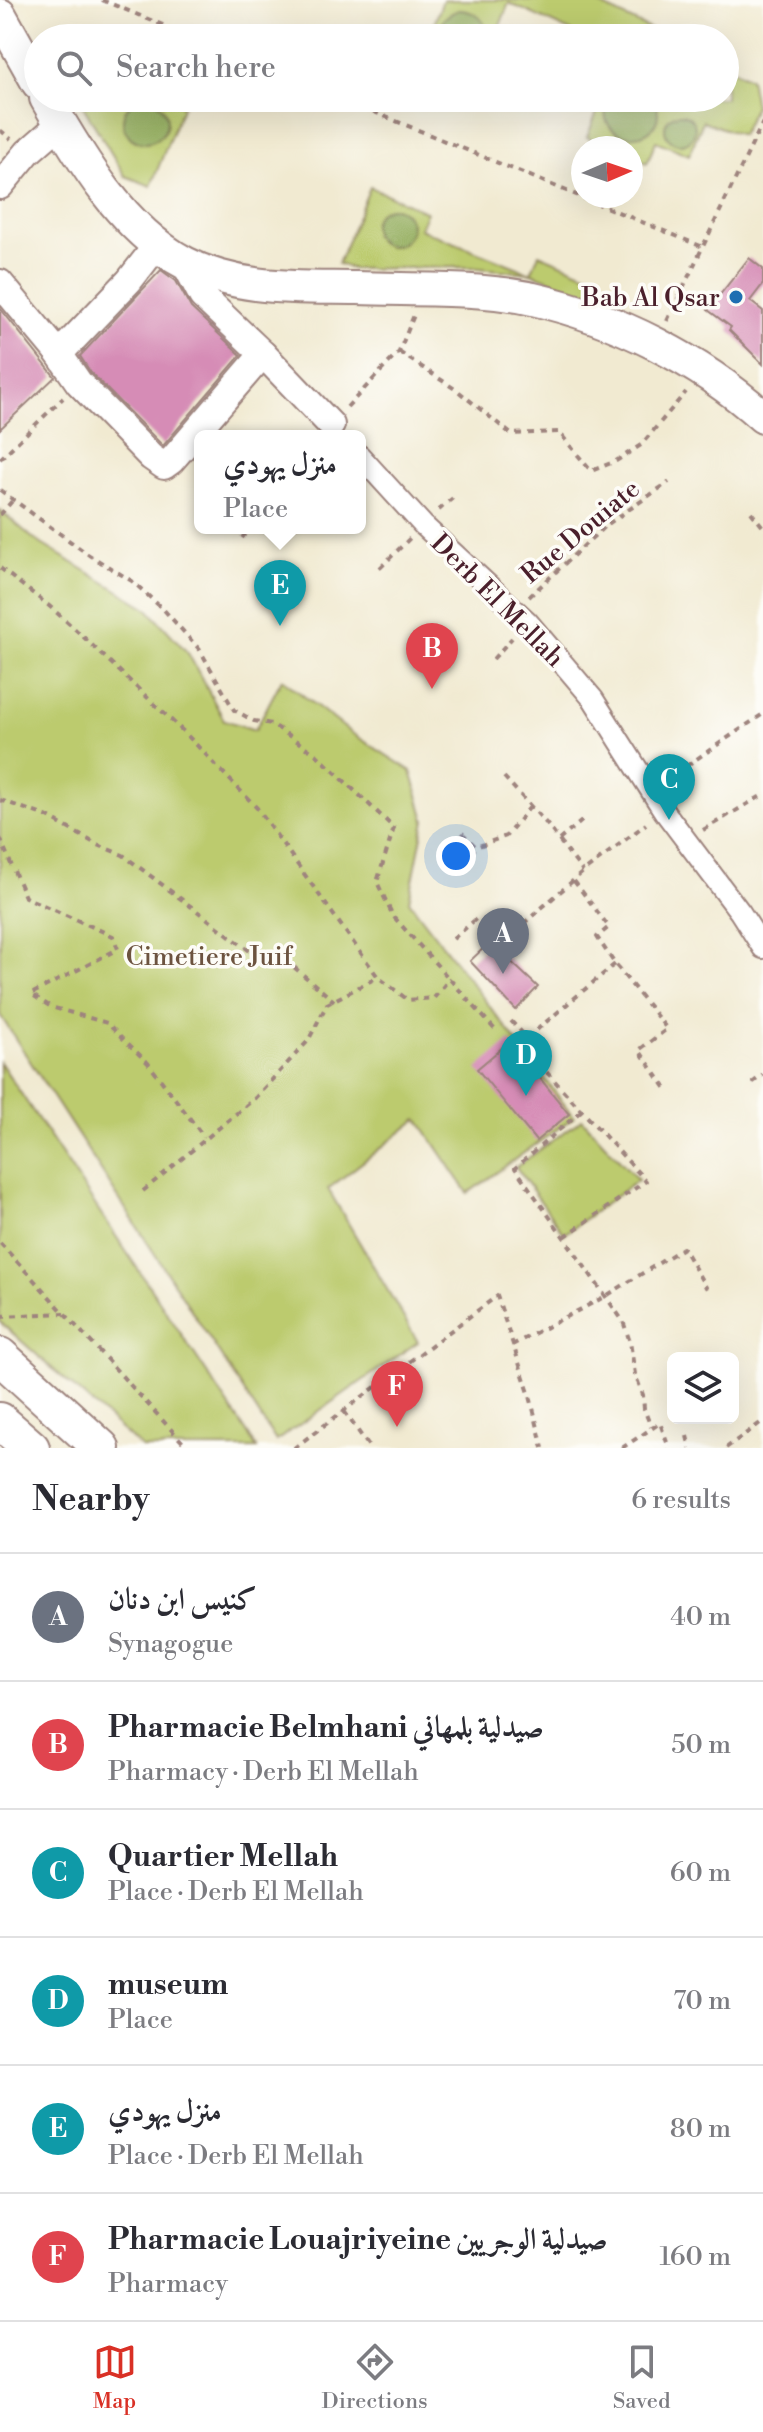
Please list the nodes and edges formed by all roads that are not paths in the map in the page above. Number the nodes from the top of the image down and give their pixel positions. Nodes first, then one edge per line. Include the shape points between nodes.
1 (0, 15) edge
2 (24, 58) edge
3 (53, 112) edge
4 (55, 112) edge
5 (0, 186) edge
6 (171, 253) junction
7 (0, 283) edge
8 (59, 354) junction
9 (263, 354) junction
10 (763, 417) edge
11 (198, 430) edge
12 (336, 430) edge
13 (194, 434) edge
14 (366, 463) edge
15 (763, 948) edge
16 (0, 1356) edge
17 (0, 1421) edge
18 (31, 1448) edge
19 (101, 1448) edge

1 - 2 street
3 - 5 street
4 - 6 street via 116,206
6 - 8 street via 129,281
6 - 9 street via 202,296
6 - 10 street via 219,278 265,286 533,299 656,344 741,397
7 - 8 street
8 - 13 street via 79,383 164,466
9 - 11 street
9 - 12 street
14 - 15 street, Derb El Mellah via 423,525 521,615 593,699 664,811
16 - 19 main road
17 - 18 main road

